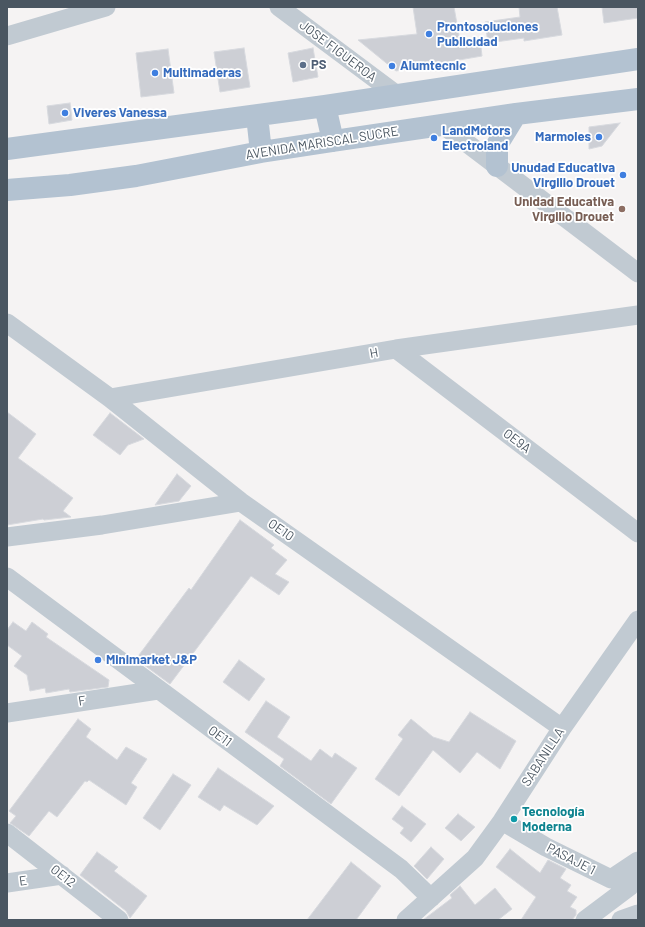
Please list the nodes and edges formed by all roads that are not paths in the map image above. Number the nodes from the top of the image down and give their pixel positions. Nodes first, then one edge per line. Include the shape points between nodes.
1 (106, 7) edge
2 (279, 7) edge
3 (7, 36) edge
4 (638, 60) edge
5 (397, 95) junction
6 (638, 99) edge
7 (325, 106) junction
8 (516, 114) junction
9 (257, 116) junction
10 (443, 125) junction
11 (333, 141) junction
12 (7, 149) edge
13 (261, 152) junction
14 (497, 166) junction
15 (7, 190) edge
16 (638, 273) edge
17 (638, 315) edge
18 (7, 323) edge
19 (396, 350) junction
20 (110, 398) junction
21 (241, 502) junction
22 (638, 532) edge
23 (7, 537) edge
24 (7, 576) edge
25 (638, 620) edge
26 (158, 690) junction
27 (7, 713) edge
28 (562, 728) junction
29 (502, 821) junction
30 (7, 833) edge
31 (638, 861) edge
32 (638, 874) edge
33 (62, 875) junction
34 (7, 883) edge
35 (431, 898) junction
36 (638, 914) edge
37 (119, 920) edge
38 (406, 920) edge
39 (585, 920) edge
40 (621, 920) edge

1 - 3 street
2 - 5 street, JOSE FIGUEROA
4 - 5 main road
5 - 7 main road
6 - 8 main road, AVENIDA MARISCAL SUCRE
7 - 9 main road
7 - 11 main road
8 - 10 main road, AVENIDA MARISCAL SUCRE
8 - 14 main road via 497,145
9 - 12 main road
9 - 13 main road
10 - 11 main road, AVENIDA MARISCAL SUCRE
10 - 14 street
11 - 13 main road, AVENIDA MARISCAL SUCRE
13 - 15 main road, AVENIDA MARISCAL SUCRE via 136,176
14 - 16 street
17 - 19 street, H
18 - 20 street, OE10
19 - 20 street, H
19 - 22 street, OE9A
20 - 21 street, OE10
21 - 23 street via 102,525
21 - 28 street, OE10
24 - 26 street, OE11
25 - 28 street, SABANILLA
26 - 27 street, F
26 - 35 street, OE11 via 401,869
28 - 29 street, SABANILLA
29 - 31 street, PASAJE 1 via 546,847 611,879
29 - 35 street, SABANILLA via 475,858
30 - 33 street, OE12
32 - 39 street via 629,887
33 - 34 street, E
33 - 37 street, OE12
35 - 38 street, SABANILLA
36 - 40 street

